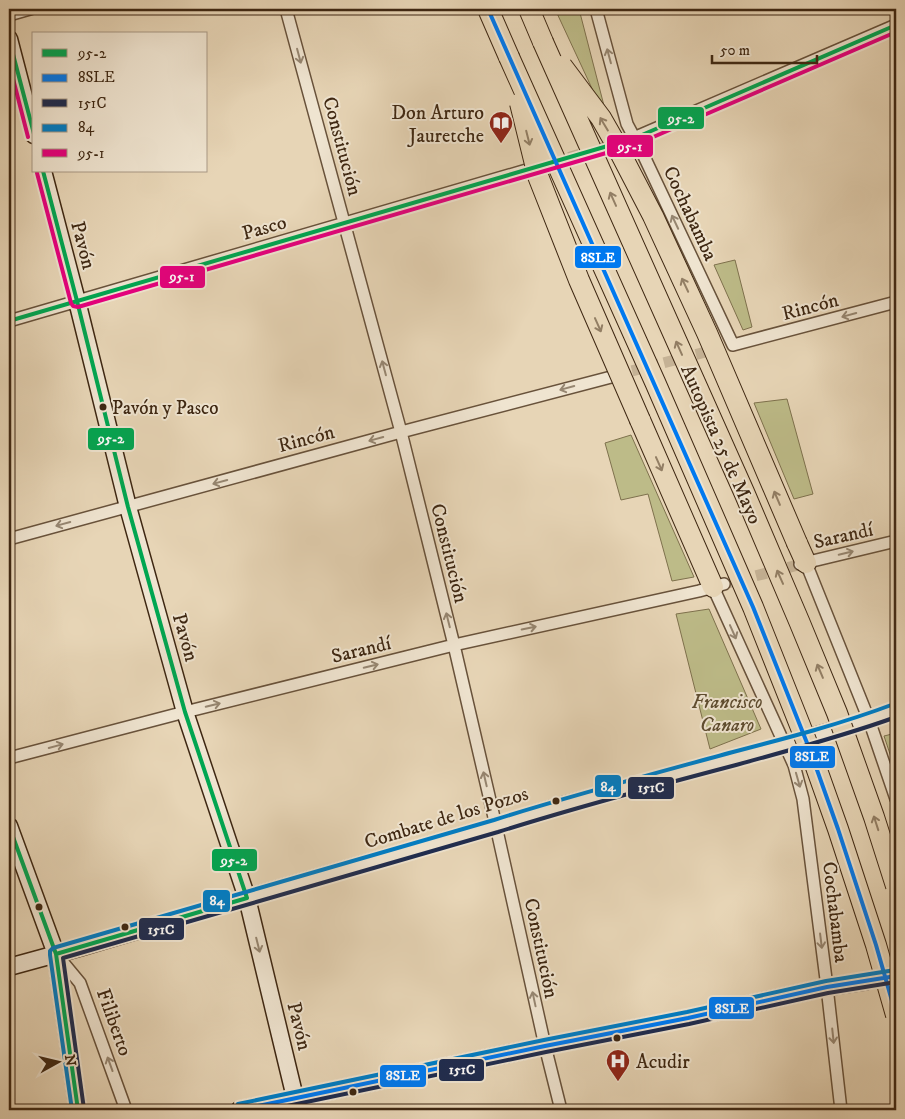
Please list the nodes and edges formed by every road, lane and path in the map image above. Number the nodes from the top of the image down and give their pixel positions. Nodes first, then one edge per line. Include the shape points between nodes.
1 (30, 9) edge
2 (286, 9) edge
3 (529, 9) edge
4 (596, 9) edge
5 (488, 12) edge
6 (9, 15) edge
7 (896, 25) edge
8 (9, 39) edge
9 (542, 42) junction
10 (509, 57) junction
11 (32, 127) edge
12 (635, 138) junction
13 (623, 142) tunnel mouth
14 (530, 169) dead end
15 (43, 172) edge
16 (345, 222) junction
17 (77, 301) junction
18 (896, 302) edge
19 (9, 321) edge
20 (733, 346) joint
21 (614, 376) tunnel mouth
22 (401, 432) junction
23 (128, 507) junction
24 (9, 539) edge
25 (896, 542) edge
26 (802, 564) junction
27 (718, 586) junction
28 (454, 645) junction
29 (896, 710) edge
30 (185, 712) junction
31 (869, 720) junction
32 (784, 745) junction
33 (9, 758) edge
34 (896, 799) edge
35 (9, 826) edge
36 (496, 826) junction
37 (896, 886) edge
38 (247, 898) junction
39 (56, 954) junction
40 (9, 967) edge
41 (867, 981) dead end
42 (827, 987) junction
43 (896, 1016) edge
44 (545, 1046) junction
45 (297, 1104) edge
46 (78, 1110) edge
47 (126, 1110) edge
48 (239, 1110) edge
49 (561, 1110) edge
50 (841, 1110) edge

1 - 6 street
2 -> 16 street, Constitución
3 - 9 highway, Autopista 25 de Mayo
12 -> 4 street, Cochabamba via 627,124
5 - 10 highway, Autopista 25 de Mayo
7 - 12 street
8 - 11 street
26 -> 9 highway, bridge via 707,333 653,216 601,118
37 -> 9 highway, Autopista 25 de Mayo, bridge via 837,713 807,640
10 -> 27 highway, bridge via 538,176 579,280
10 - 43 highway, Autopista 25 de Mayo, bridge via 753,607 838,829
12 - 13 street
20 -> 12 street, Cochabamba
14 - 16 street, Pasco
15 - 17 street, Pavón
16 - 17 street, Pasco
22 -> 16 street, Constitución
17 - 19 street, Pasco
17 - 23 street, Pavón
18 -> 20 street, Rincón
21 -> 22 street, Rincón
22 -> 23 street, Rincón
28 -> 22 street, Constitución
23 -> 24 street, Rincón
23 - 30 street, Pavón
26 -> 25 street, Sarandí
26 - 31 street
28 -> 27 street, Sarandí
27 -> 32 street, Cochabamba
30 -> 28 street, Sarandí
36 -> 28 street, Constitución
29 - 31 street, Combate de los Pozos
33 -> 30 street, Sarandí
30 - 38 street, Pavón
31 - 32 street, Combate de los Pozos
31 - 34 street
32 - 36 street, Combate de los Pozos via 557,806
32 -> 42 street, Cochabamba via 794,765 803,799
35 - 39 street
36 - 38 street, Combate de los Pozos
44 -> 36 street, Constitución
38 - 39 street, Combate de los Pozos
38 -> 45 street, Pavón
39 - 40 street, Combate de los Pozos
39 - 46 street
47 -> 39 street, Filiberto via 80,983
41 - 42 street
42 - 44 street
42 -> 50 street, Cochabamba
44 - 45 street
44 - 49 street, Constitución
45 - 48 street

